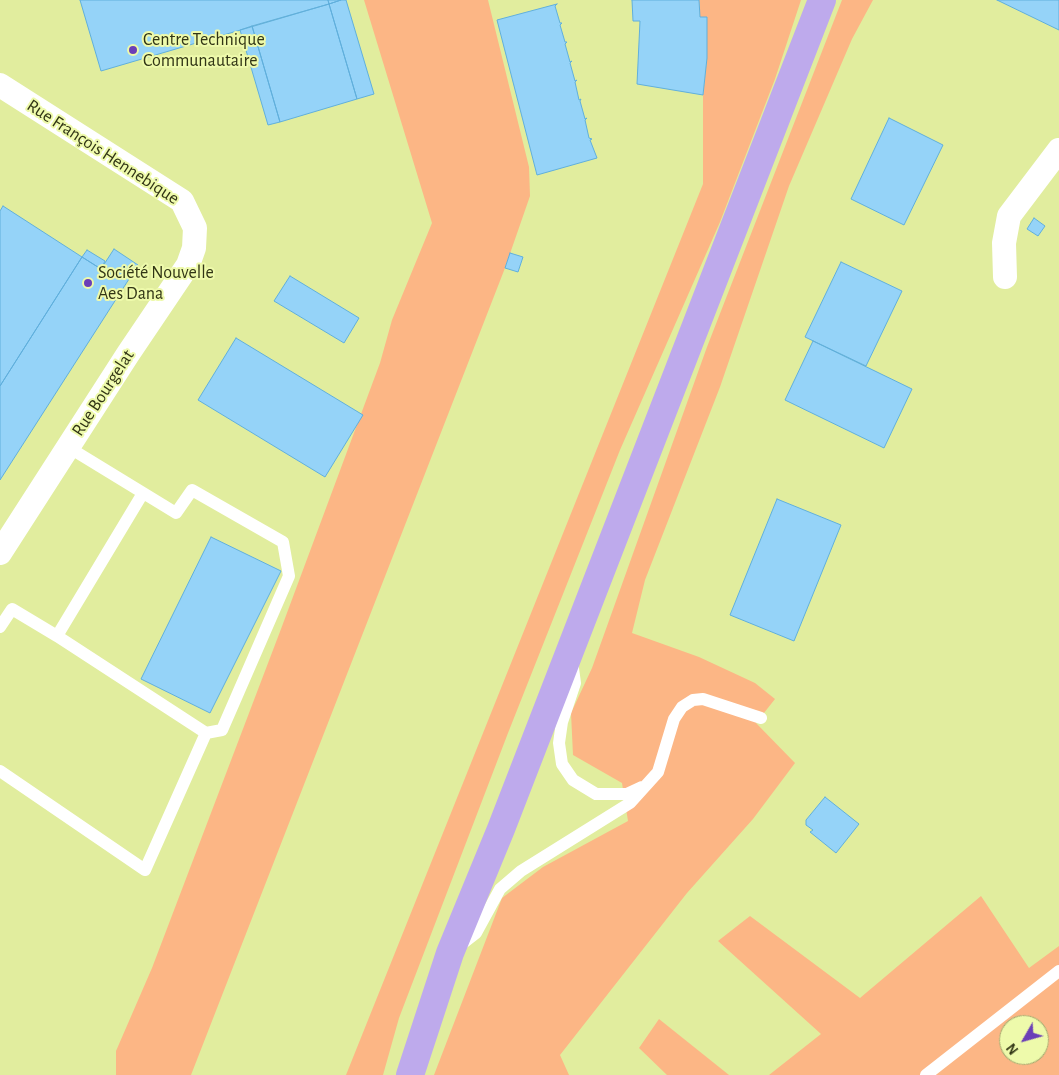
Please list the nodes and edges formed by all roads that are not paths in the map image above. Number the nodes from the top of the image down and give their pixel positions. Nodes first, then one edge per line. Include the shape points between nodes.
1 (822, 0) edge
2 (0, 85) edge
3 (1059, 150) edge
4 (196, 228) joint
5 (1006, 277) dead end
6 (68, 447) junction
7 (143, 493) junction
8 (0, 554) edge
9 (0, 627) edge
10 (57, 636) junction
11 (570, 651) junction
12 (761, 718) dead end
13 (206, 733) junction
14 (0, 771) edge
15 (647, 785) junction
16 (450, 953) junction
17 (1059, 971) edge
18 (410, 1075) edge
19 (926, 1075) edge

1 - 11 main road
2 - 4 street, Rue François Hennebique via 182,201
3 - 5 street via 1010,216 1004,243
4 - 6 street, Rue Bourgelat via 188,265
6 - 7 lane
6 - 8 street, Rue Bourgelat
7 - 10 lane
7 - 13 lane via 176,513 192,490 283,542 289,576 222,730
9 - 10 lane via 12,609
10 - 13 lane
11 - 15 lane via 575,683 562,722 559,743 562,764 574,780 596,794 627,794
11 - 16 main road
12 - 15 lane via 712,701 693,700 682,707 674,719 658,772
13 - 14 lane via 145,870
15 - 16 lane via 610,818 521,870 500,889 476,933
16 - 18 main road
17 - 19 lane

